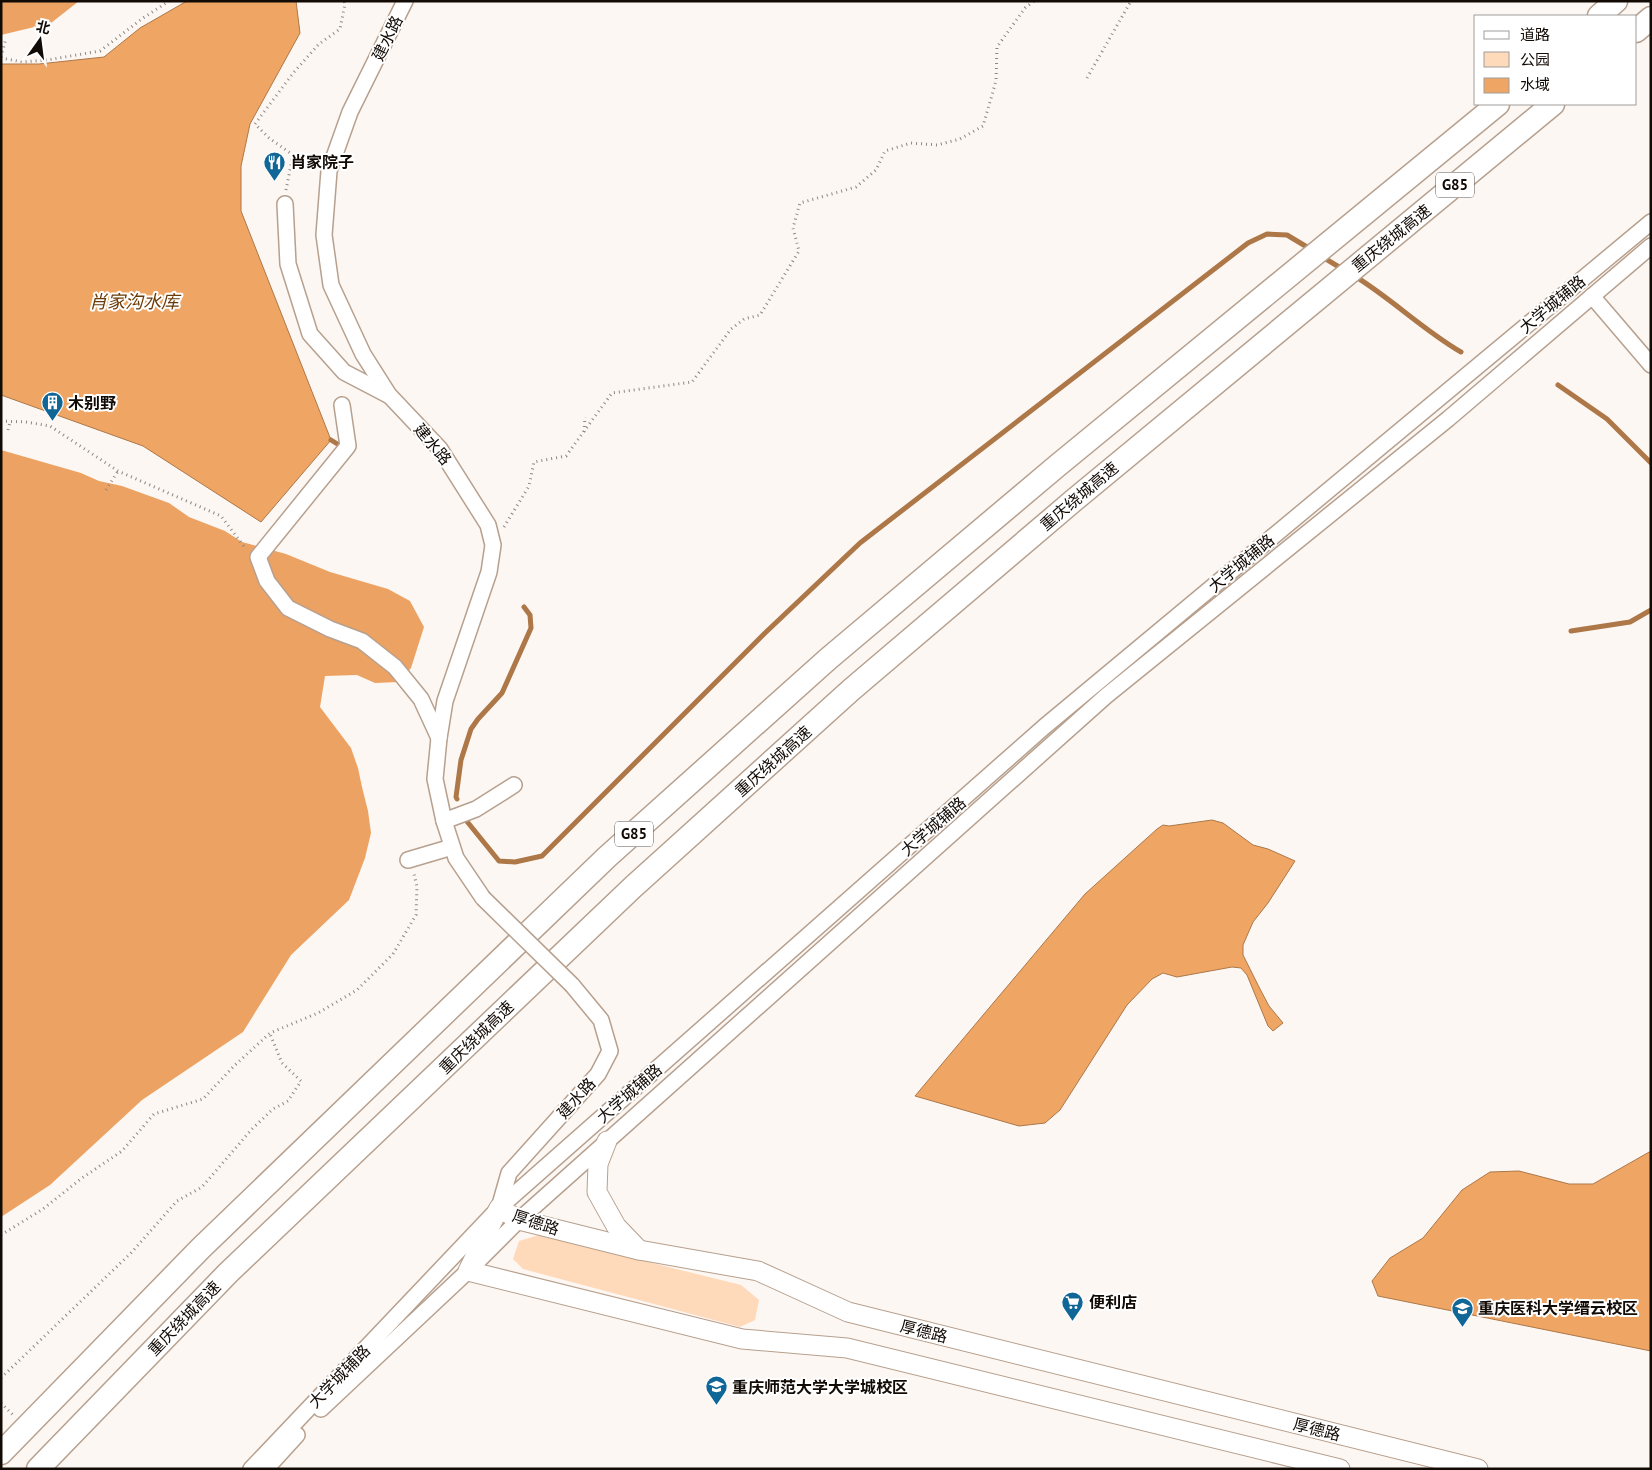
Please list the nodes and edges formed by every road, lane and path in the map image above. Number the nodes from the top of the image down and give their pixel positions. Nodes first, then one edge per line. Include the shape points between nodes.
1 (169, 1) edge
2 (344, 1) edge
3 (405, 1) edge
4 (1034, 1) edge
5 (1131, 1) edge
6 (1616, 1) edge
7 (1600, 15) edge
8 (1651, 18) edge
9 (1637, 30) edge
10 (6, 38) dead end
11 (1, 58) edge
12 (1087, 78) dead end
13 (1497, 105) edge
14 (1552, 105) edge
15 (285, 204) joint
16 (1651, 222) edge
17 (1651, 246) edge
18 (1592, 296) junction
19 (1651, 365) edge
20 (389, 395) junction
21 (342, 405) dead end
22 (585, 417) dead end
23 (1, 421) edge
24 (10, 422) junction
25 (8, 430) dead end
26 (584, 433) junction
27 (118, 471) junction
28 (106, 490) dead end
29 (493, 545) junction
30 (263, 571) junction
31 (439, 738) junction
32 (514, 785) dead end
33 (444, 820) junction
34 (452, 847) junction
35 (409, 860) joint
36 (270, 1034) junction
37 (607, 1141) junction
38 (499, 1208) junction
39 (519, 1220) junction
40 (1, 1235) edge
41 (639, 1250) junction
42 (468, 1271) junction
43 (1, 1378) edge
44 (1, 1402) edge
45 (14, 1416) dead end
46 (1, 1454) edge
47 (38, 1469) edge
48 (251, 1469) edge
49 (266, 1469) edge
50 (1340, 1469) edge
51 (1478, 1469) edge

1 - 11 path via 100,51 24,62
2 - 15 path via 340,29 319,44 255,124 293,155
3 - 20 street, 建水路 via 350,112 329,171 324,235 331,285 363,354
4 - 26 path via 1025,8 997,47 996,81 983,126 960,139 937,145 911,143 885,151 876,170 856,187 800,203 793,228 799,251 760,315 744,319 731,329 692,382 612,394
5 - 12 path
6 - 7 highway
8 - 9 highway
10 - 11 path
13 - 46 highway, G85 via 836,652 615,851 201,1248
14 - 47 highway, 重庆绕城高速 / G85 via 1073,501 859,684 633,887 228,1273
15 - 20 street via 288,264 310,334 344,372
16 - 38 street, 大学城辅路 via 1044,727
17 - 18 street, 大学城辅路
18 - 19 street
18 - 37 street, 大学城辅路 via 1448,418 1106,696
20 - 29 street, 建水路 via 440,449 488,525
21 - 30 street via 348,446 258,557
22 - 26 path
23 - 24 path
24 - 25 path
24 - 27 path via 50,426
26 - 29 path via 566,456 534,462 528,486
27 - 28 path
27 - 30 path via 221,516
29 - 31 street, 建水路 via 489,572 445,701
30 - 31 street via 288,608 362,641 395,667 422,700
31 - 33 street, 建水路 via 436,779
32 - 33 street via 476,809
33 - 34 street, 建水路
34 - 35 street
34 - 38 street, 建水路, bridge via 483,898 572,985 601,1020 610,1051 598,1074 509,1172
35 - 36 path via 417,887 416,914 393,954 357,990 318,1013
36 - 40 path via 203,1099 154,1114 122,1151 43,1209
36 - 43 path via 282,1063 301,1081 288,1101 273,1109 252,1129 202,1187 177,1201 132,1252
37 - 39 street, 大学城辅路
37 - 41 main road via 598,1164 597,1192 616,1226
38 - 39 main road, 厚德路
38 - 42 main road, 厚德路
38 - 48 street, 大学城辅路
39 - 41 main road, 厚德路
39 - 42 street, 大学城辅路
41 - 51 main road, 厚德路 via 758,1271 848,1312
42 - 49 street, 大学城辅路 via 323,1406
42 - 50 main road, 厚德路 via 742,1340 847,1348
44 - 45 path

